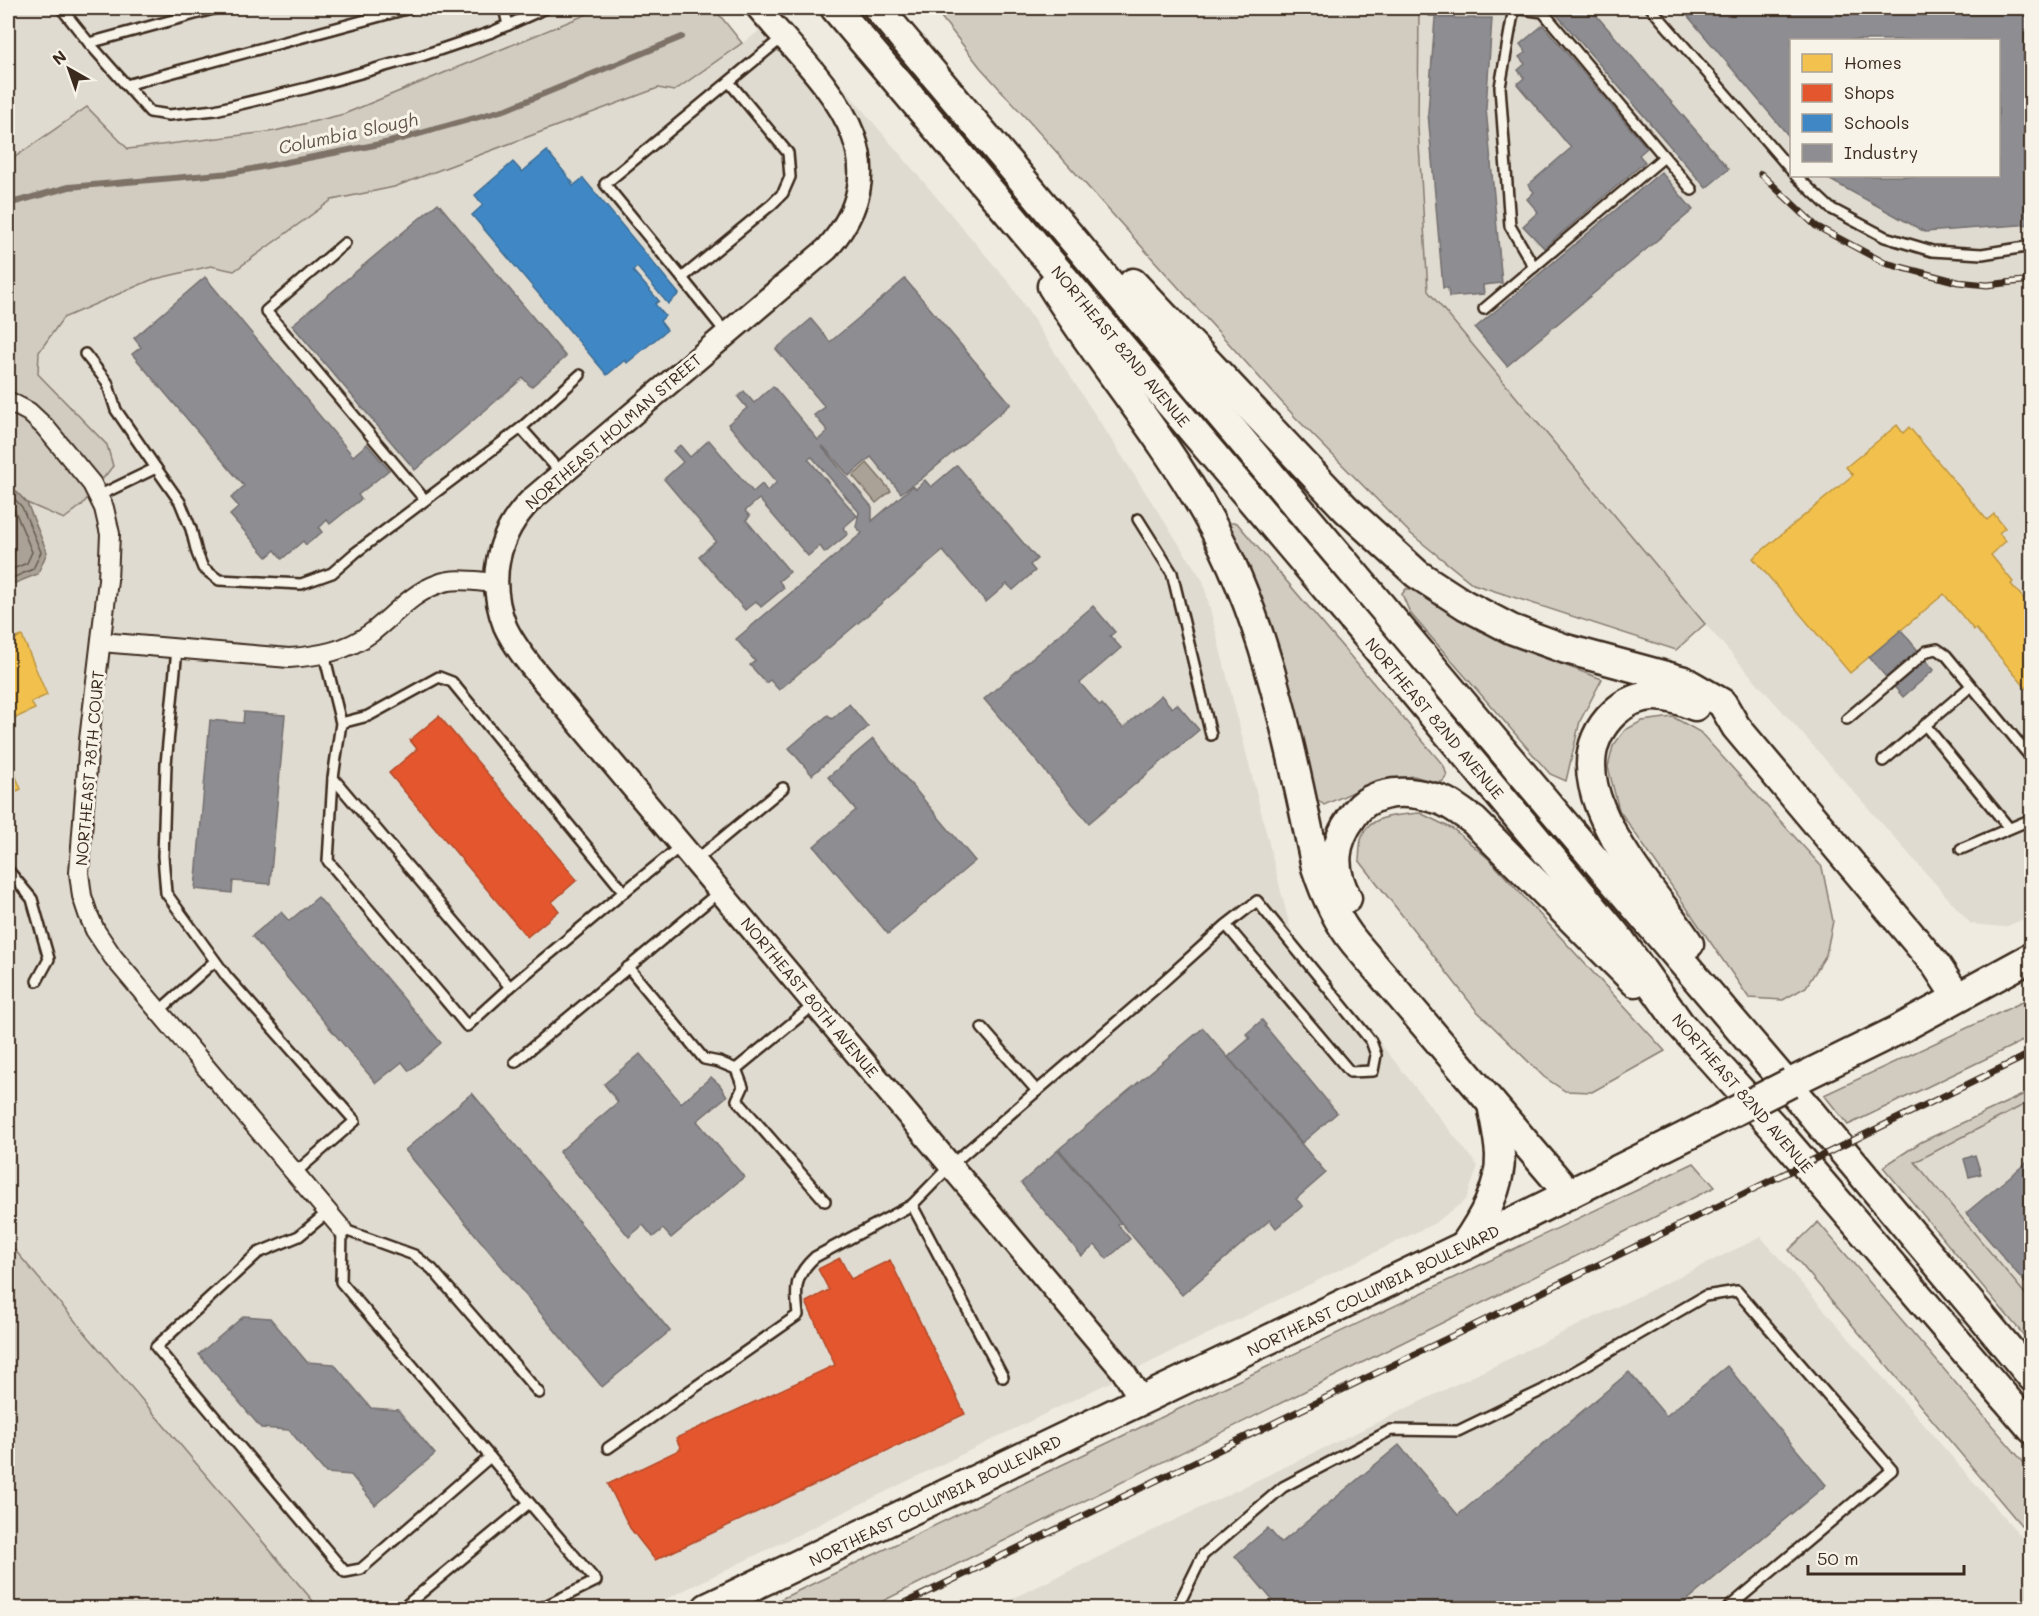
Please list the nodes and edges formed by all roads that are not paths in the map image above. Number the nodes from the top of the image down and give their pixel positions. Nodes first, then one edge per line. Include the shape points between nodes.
1 (61, 8) edge
2 (217, 8) edge
3 (410, 8) edge
4 (504, 8) edge
5 (546, 8) edge
6 (758, 8) edge
7 (835, 8) edge
8 (878, 8) edge
9 (1514, 8) edge
10 (1651, 8) edge
11 (508, 25) junction
12 (783, 38) junction
13 (89, 43) junction
14 (730, 83) junction
15 (126, 85) junction
16 (1664, 157) junction
17 (1010, 165) junction
18 (1790, 170) edge
19 (1797, 177) edge
20 (1692, 190) dead end
21 (1004, 207) junction
22 (345, 243) dead end
23 (2031, 246) edge
24 (1534, 267) junction
25 (682, 278) junction
26 (1484, 309) dead end
27 (727, 334) junction
28 (85, 354) dead end
29 (580, 375) dead end
30 (8, 401) edge
31 (521, 428) junction
32 (156, 468) junction
33 (562, 474) junction
34 (98, 496) junction
35 (425, 500) junction
36 (1138, 519) dead end
37 (497, 584) junction
38 (101, 642) junction
39 (177, 649) junction
40 (324, 654) junction
41 (1971, 686) junction
42 (1847, 719) dead end
43 (341, 723) junction
44 (1925, 725) junction
45 (1736, 727) junction
46 (1211, 735) dead end
47 (2031, 759) edge
48 (1882, 761) dead end
49 (333, 778) junction
50 (783, 788) dead end
51 (2031, 819) edge
52 (2009, 828) junction
53 (1961, 849) dead end
54 (689, 852) junction
55 (8, 870) edge
56 (721, 891) junction
57 (624, 892) junction
58 (1226, 925) junction
59 (2031, 957) edge
60 (215, 961) junction
61 (628, 967) junction
62 (37, 981) dead end
63 (510, 987) junction
64 (1957, 997) junction
65 (815, 1004) junction
66 (159, 1011) junction
67 (1735, 1023) junction
68 (1680, 1024) junction
69 (982, 1028) dead end
70 (515, 1062) dead end
71 (736, 1069) junction
72 (1037, 1091) junction
73 (1492, 1103) junction
74 (951, 1165) junction
75 (295, 1173) junction
76 (1578, 1190) junction
77 (825, 1201) dead end
78 (912, 1205) junction
79 (328, 1212) junction
80 (342, 1229) junction
81 (1464, 1246) junction
82 (1003, 1377) dead end
83 (2031, 1377) edge
84 (539, 1393) dead end
85 (1142, 1401) junction
86 (2031, 1429) edge
87 (608, 1448) dead end
88 (490, 1457) junction
89 (529, 1503) junction
90 (403, 1608) edge
91 (541, 1608) edge
92 (707, 1608) edge
93 (1177, 1608) edge
94 (1728, 1608) edge

1 - 13 lane
2 - 13 lane
3 - 15 lane
4 - 11 lane
5 - 11 lane
6 - 12 street, NORTHEAST HOLMAN STREET
7 - 21 main road, NORTHEAST 82ND AVENUE
8 - 17 main road, NORTHEAST 82ND AVENUE
9 - 16 lane via 1544,12
9 - 24 lane via 1500,87 1510,226
10 - 18 lane
11 - 15 lane via 421,56 215,110 158,115 150,112
12 - 14 lane
12 - 27 street, NORTHEAST HOLMAN STREET via 825,87 854,133 861,169 859,190 855,207 836,238
13 - 15 lane
14 - 25 lane via 788,153 790,177 783,193 772,204
14 - 25 lane via 605,184
16 - 20 lane
16 - 24 lane
17 - 45 main road via 1126,275 1346,509 1417,574 1511,629 1566,649 1684,681 1722,703
17 - 67 main road, NORTHEAST 82ND AVENUE
19 - 23 lane via 1830,208 1885,237 1932,251 1982,254
21 - 68 main road, NORTHEAST 82ND AVENUE via 1621,941
21 - 73 main road via 1073,320 1175,462 1206,513 1237,578 1280,706 1319,877 1337,918
22 - 35 lane via 266,311
24 - 26 lane
25 - 27 lane
27 - 33 street, NORTHEAST HOLMAN STREET
28 - 32 lane via 106,382 116,410
29 - 31 lane
30 - 34 street, NORTHEAST 78TH COURT via 29,412 45,427
31 - 33 lane
31 - 35 lane
32 - 34 lane
32 - 35 lane via 180,502 203,568 219,580 301,584 332,573
33 - 37 street, NORTHEAST HOLMAN STREET via 508,527 500,546
34 - 38 street, NORTHEAST 78TH COURT via 110,534
36 - 46 lane via 1172,573
37 - 40 street via 466,580 440,583 421,592 369,634
37 - 54 street, NORTHEAST 80TH AVENUE via 500,611 513,642
38 - 39 street
38 - 66 street, NORTHEAST 78TH COURT via 80,847 82,896 95,930 113,957
39 - 40 street via 289,658
39 - 60 lane via 166,764 166,893
40 - 43 lane
41 - 42 lane via 1942,651 1932,649
41 - 44 lane
41 - 47 lane
43 - 49 lane
43 - 57 lane via 369,716 439,676 452,682
44 - 48 lane
44 - 52 lane
45 - 64 main road via 1901,922
45 - 67 main road via 1673,697 1641,698 1628,703 1605,722 1594,744 1592,762 1598,805 1610,832 1687,942
49 - 63 lane
49 - 63 lane via 328,861 467,1026
50 - 54 lane
51 - 52 lane
52 - 53 lane
54 - 56 street, NORTHEAST 80TH AVENUE
54 - 57 lane
55 - 62 lane via 32,899 49,959
56 - 61 lane
56 - 65 street, NORTHEAST 80TH AVENUE
57 - 63 lane
58 - 58 lane via 1350,1072 1373,1071 1376,1055 1371,1041 1257,901
58 - 72 lane
59 - 64 main road, NORTHEAST COLUMBIA BOULEVARD
60 - 66 lane
60 - 75 lane via 355,1121
61 - 70 lane
61 - 71 lane via 704,1059
64 - 76 main road, NORTHEAST COLUMBIA BOULEVARD, bridge
65 - 71 lane
65 - 74 street, NORTHEAST 80TH AVENUE
66 - 75 street, NORTHEAST 78TH COURT
67 - 83 main road, NORTHEAST 82ND AVENUE
68 - 76 main road via 1474,821 1451,805 1415,794 1386,795 1369,800 1343,829 1336,862 1340,882 1353,908
68 - 86 main road, NORTHEAST 82ND AVENUE via 1777,1131
69 - 72 lane
71 - 77 lane via 743,1087 737,1100
72 - 74 lane
73 - 76 main road
73 - 81 main road via 1499,1138 1498,1171 1487,1207
74 - 78 lane
74 - 85 street, NORTHEAST 80TH AVENUE via 1123,1371
75 - 79 street, NORTHEAST 78TH COURT
76 - 81 main road, NORTHEAST COLUMBIA BOULEVARD
78 - 82 lane
78 - 87 lane via 814,1257 805,1266 795,1290 798,1315
79 - 80 street, NORTHEAST 78TH COURT
79 - 88 lane via 299,1236 258,1253 156,1347 345,1572 361,1569
80 - 84 lane via 414,1255 432,1269
80 - 88 lane via 341,1282
81 - 85 main road, NORTHEAST COLUMBIA BOULEVARD
85 - 92 main road, NORTHEAST COLUMBIA BOULEVARD
88 - 89 lane
89 - 90 lane
89 - 91 lane via 596,1581
93 - 94 lane via 1203,1555 1283,1487 1390,1430 1458,1431 1543,1390 1706,1296 1737,1291 1892,1470

